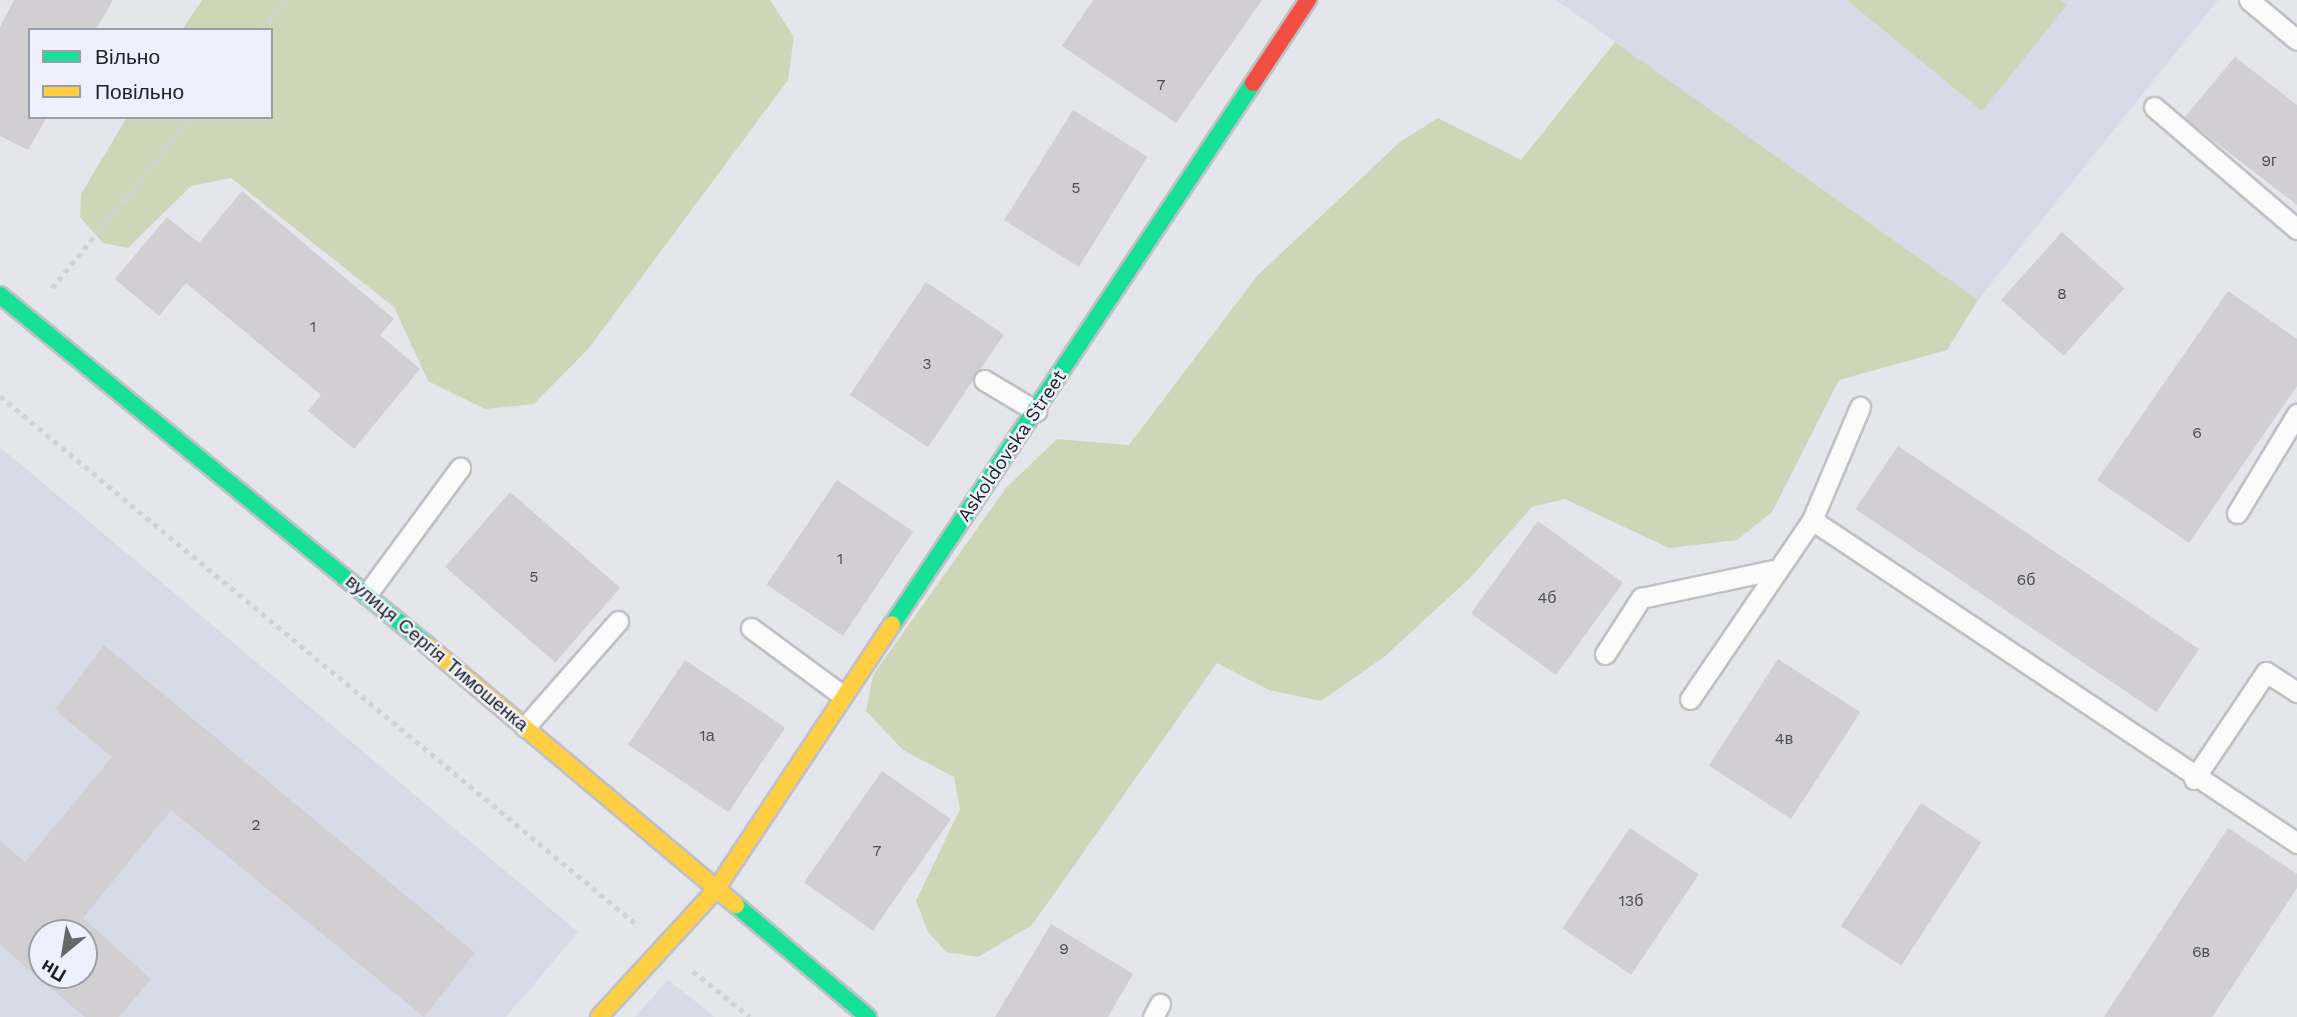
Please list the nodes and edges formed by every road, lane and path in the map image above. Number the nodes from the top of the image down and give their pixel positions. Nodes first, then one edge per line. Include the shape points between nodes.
1 (286, 0) edge
2 (1308, 0) edge
3 (2249, 0) edge
4 (264, 28) edge
5 (2297, 40) edge
6 (2154, 107) dead end
7 (189, 119) edge
8 (2297, 229) edge
9 (0, 295) edge
10 (45, 297) dead end
11 (984, 380) dead end
12 (0, 396) edge
13 (1860, 407) dead end
14 (1036, 411) junction
15 (2297, 414) edge
16 (460, 468) dead end
17 (2237, 513) dead end
18 (1812, 520) junction
19 (1773, 570) junction
20 (367, 594) junction
21 (618, 621) dead end
22 (751, 628) dead end
23 (1605, 654) dead end
24 (2297, 692) edge
25 (842, 695) junction
26 (1690, 699) dead end
27 (525, 727) junction
28 (2194, 779) junction
29 (2297, 844) edge
30 (715, 891) junction
31 (664, 947) junction
32 (599, 1017) edge
33 (750, 1017) edge
34 (868, 1017) edge

1 - 4 path
2 - 14 street, Askoldovska Street
3 - 5 lane
6 - 8 lane
7 - 10 path
9 - 20 street, вулиця Сергія Тимошенка
11 - 14 lane
12 - 31 path
13 - 18 lane
14 - 25 street, Askoldovska Street
15 - 17 lane
16 - 20 lane
18 - 19 lane
18 - 28 lane
19 - 23 lane via 1641,598
19 - 26 lane
20 - 27 street, вулиця Сергія Тимошенка
21 - 27 lane
22 - 25 lane
24 - 28 lane via 2266,672
25 - 30 street, Askoldovska Street
27 - 30 street, вулиця Сергія Тимошенка
28 - 29 lane
30 - 31 street, Askoldovska Street
30 - 34 street, вулиця Сергія Тимошенка
31 - 32 street, Askoldovska Street
31 - 33 path

